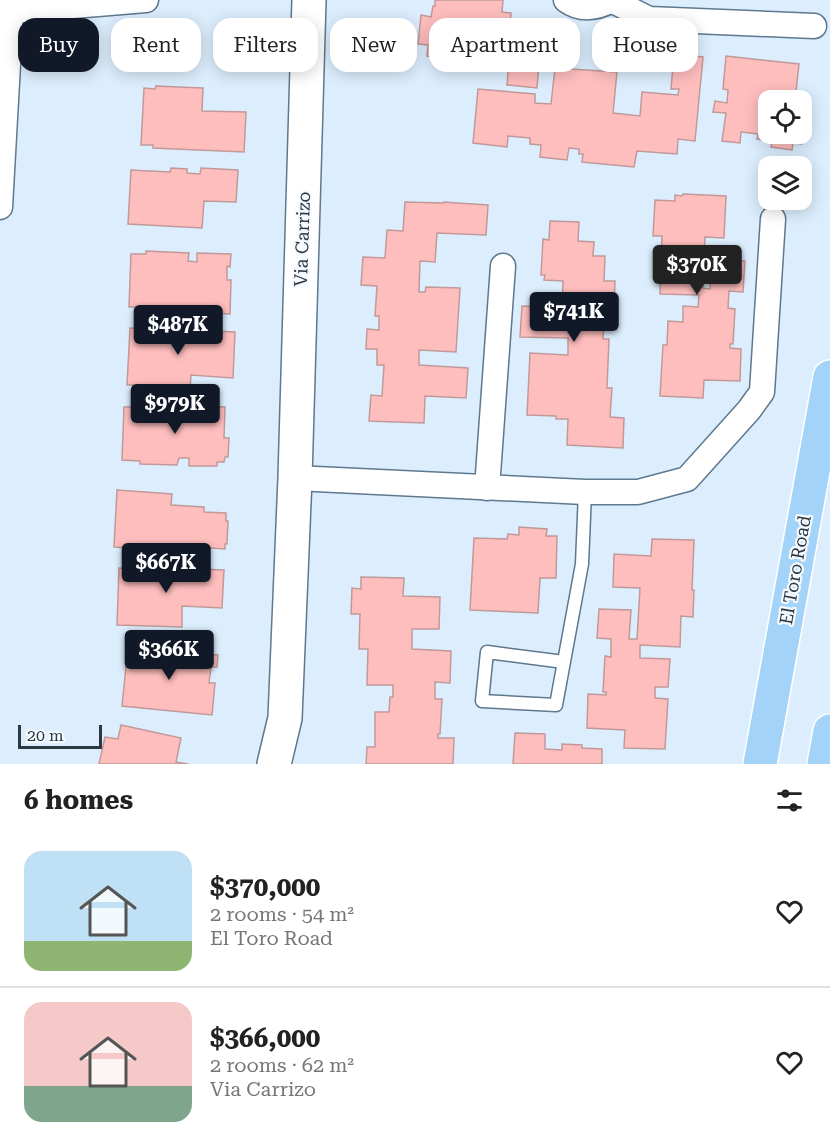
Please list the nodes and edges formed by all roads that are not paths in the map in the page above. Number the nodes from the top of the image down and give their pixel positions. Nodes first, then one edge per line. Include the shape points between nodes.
1 (146, 0) edge
2 (309, 0) edge
3 (566, 0) edge
4 (611, 0) edge
5 (5, 11) edge
6 (814, 26) dead end
7 (0, 207) edge
8 (773, 219) dead end
9 (503, 266) dead end
10 (830, 377) edge
11 (295, 478) junction
12 (487, 488) junction
13 (585, 492) junction
14 (564, 662) junction
15 (830, 731) edge
16 (274, 764) edge
17 (760, 764) edge
18 (824, 764) edge

1 - 5 street
2 - 11 street, Via Carrizo
3 - 4 street via 584,8 598,7
4 - 6 street via 649,19
5 - 7 street
8 - 13 street via 762,392 687,479 638,492
9 - 12 street
10 - 17 main road, El Toro Road
11 - 12 street
11 - 16 street, Via Carrizo via 285,718
12 - 13 street
13 - 14 lane via 582,564
14 - 14 lane via 556,705 482,701 487,652
15 - 18 main road

